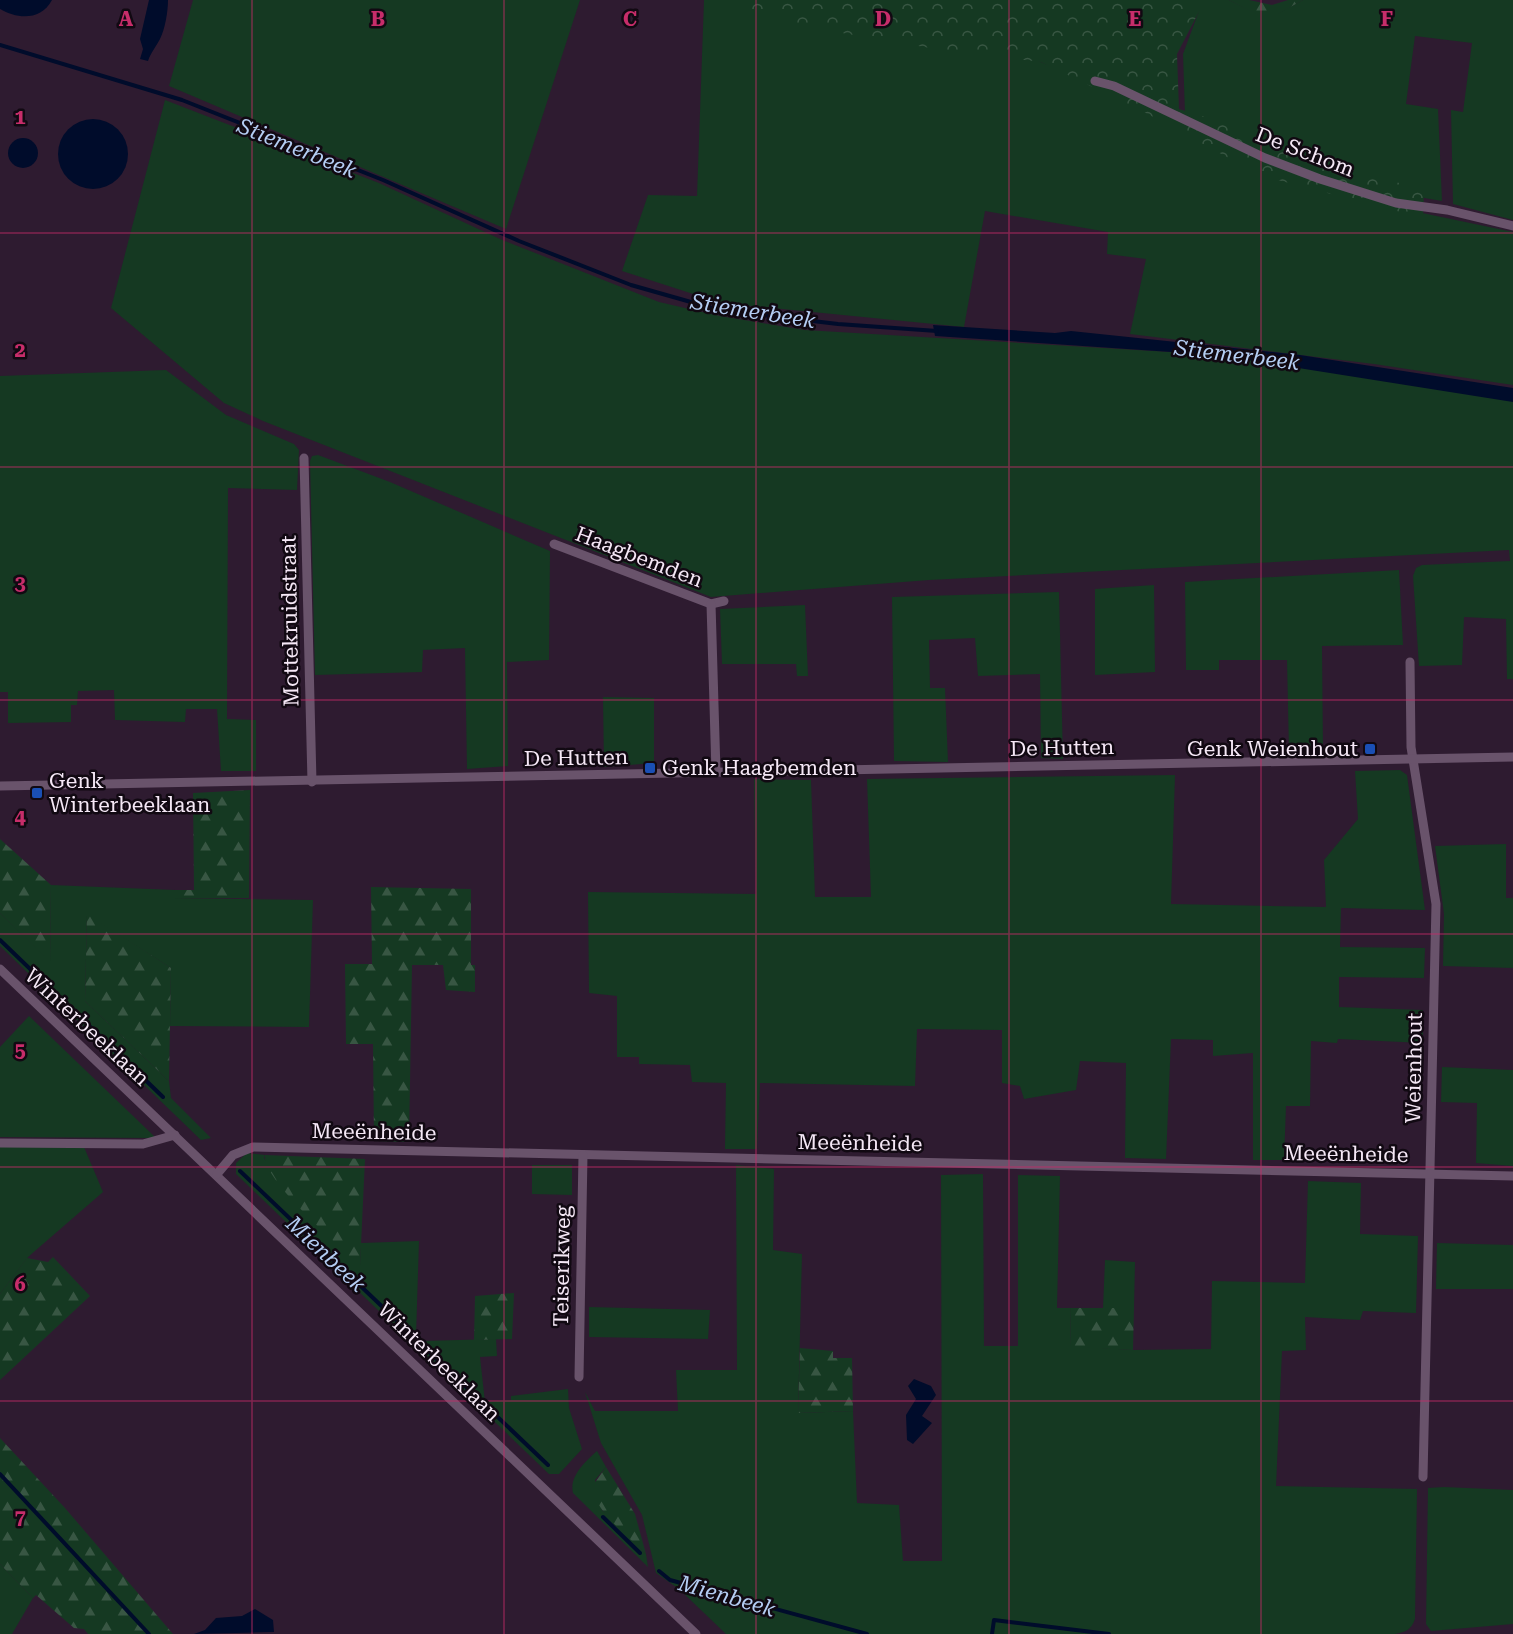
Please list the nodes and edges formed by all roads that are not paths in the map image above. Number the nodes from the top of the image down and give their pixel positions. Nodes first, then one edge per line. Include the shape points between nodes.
1 (1095, 81) dead end
2 (1513, 226) edge
3 (304, 458) dead end
4 (554, 544) dead end
5 (724, 601) dead end
6 (711, 604) junction
7 (1410, 662) dead end
8 (1513, 757) edge
9 (1413, 759) junction
10 (716, 772) junction
11 (312, 782) junction
12 (0, 786) edge
13 (0, 969) edge
14 (175, 1135) junction
15 (0, 1143) edge
16 (583, 1155) junction
17 (217, 1174) junction
18 (1430, 1174) junction
19 (1513, 1176) edge
20 (579, 1377) dead end
21 (1423, 1477) dead end
22 (696, 1634) edge

1 - 2 street, De Schom via 1114,86 1265,158 1320,179 1396,203
3 - 11 street, Mottekruidstraat
4 - 6 street, Haagbemden
5 - 6 street, Haagbemden
6 - 10 street, Haagbemden
7 - 9 street, Weienhout
8 - 9 street, De Hutten
9 - 10 street, De Hutten
9 - 18 street, Weienhout via 1436,904
10 - 11 street, De Hutten
11 - 12 street, De Hutten
13 - 14 street, Winterbeeklaan
14 - 15 street via 143,1144
14 - 17 street, Winterbeeklaan
16 - 17 street, Meeënheide via 253,1148 233,1155
16 - 18 street, Meeënheide
16 - 20 street, Teiserikweg
17 - 22 street, Winterbeeklaan
18 - 19 street, Meeënheide
18 - 21 street, Weienhout

